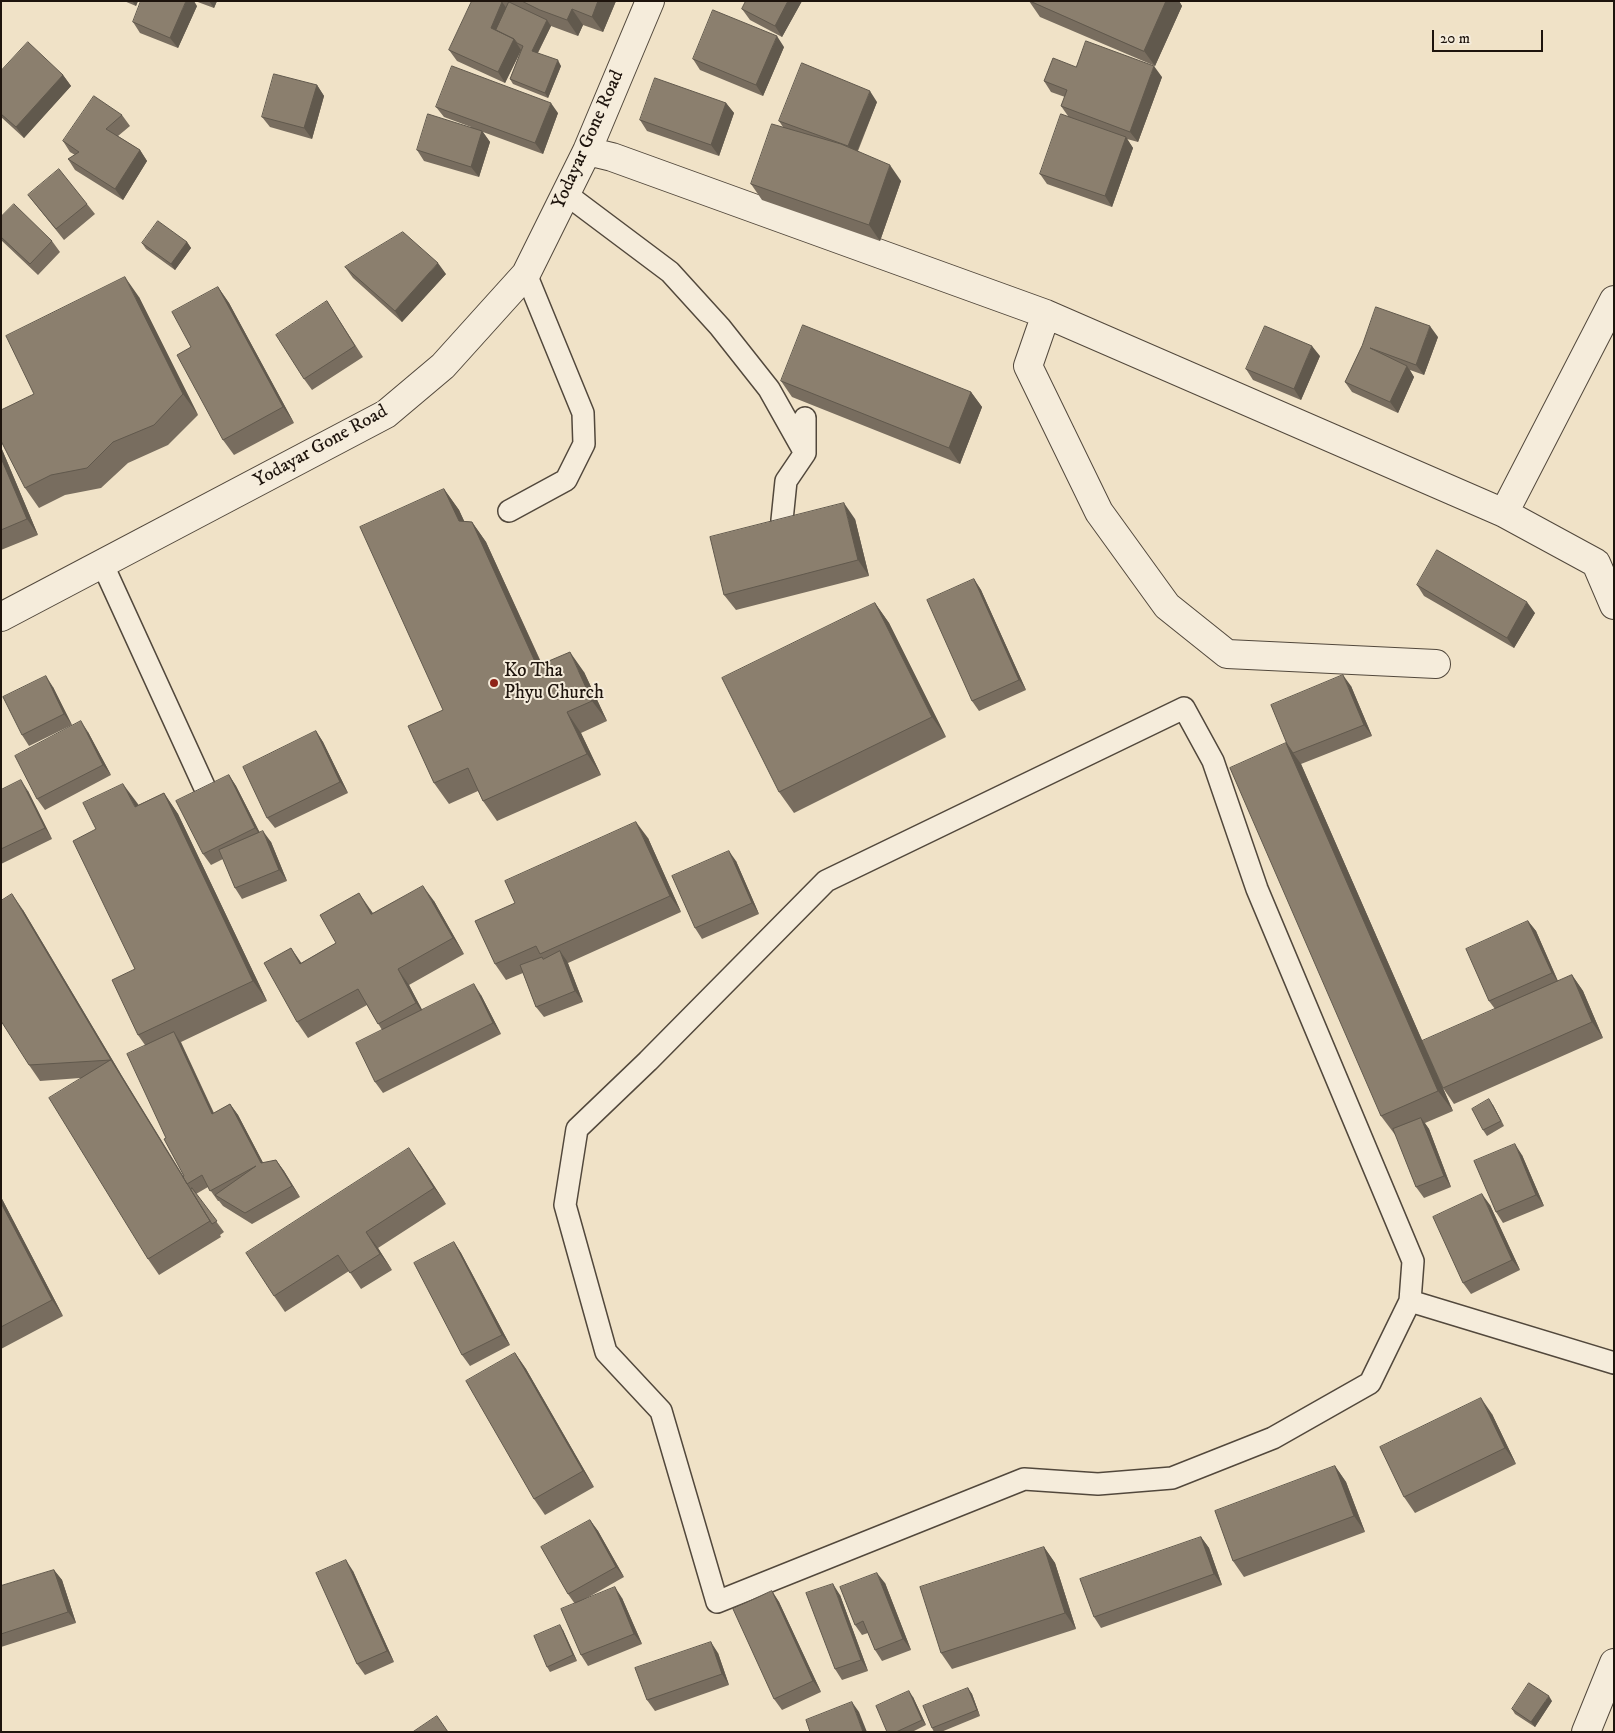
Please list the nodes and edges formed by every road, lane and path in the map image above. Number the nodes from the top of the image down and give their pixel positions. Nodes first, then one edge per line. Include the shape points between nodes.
1 (650, 1) edge
2 (588, 151) junction
3 (566, 194) junction
4 (526, 274) junction
5 (1614, 300) edge
6 (1046, 314) junction
7 (805, 418) edge
8 (805, 453) junction
9 (509, 511) dead end
10 (1504, 513) junction
11 (782, 520) edge
12 (102, 563) junction
13 (1614, 605) edge
14 (1, 617) edge
15 (1436, 664) dead end
16 (204, 786) edge
17 (1410, 1301) junction
18 (1614, 1363) edge
19 (1614, 1663) edge
20 (1586, 1732) edge

1 - 2 street, Yodayar Gone Road
2 - 3 street, Yodayar Gone Road
2 - 6 street
3 - 4 street, Yodayar Gone Road
3 - 8 lane via 670,272 720,326 769,389
4 - 9 lane via 583,414 584,444 566,480
4 - 12 street, Yodayar Gone Road via 443,366 386,414
5 - 10 street
6 - 10 street
6 - 15 street via 1028,366 1100,512 1167,606 1227,654
7 - 8 lane
8 - 11 lane via 786,481
10 - 13 street via 1596,563
12 - 14 street, Yodayar Gone Road
12 - 16 lane
17 - 17 lane via 1413,1260 1257,889 1213,761 1184,708 826,881 648,1062 577,1129 565,1205 606,1352 661,1411 717,1602 1024,1479 1098,1484 1172,1478 1273,1438 1370,1383
17 - 18 lane
19 - 20 street

